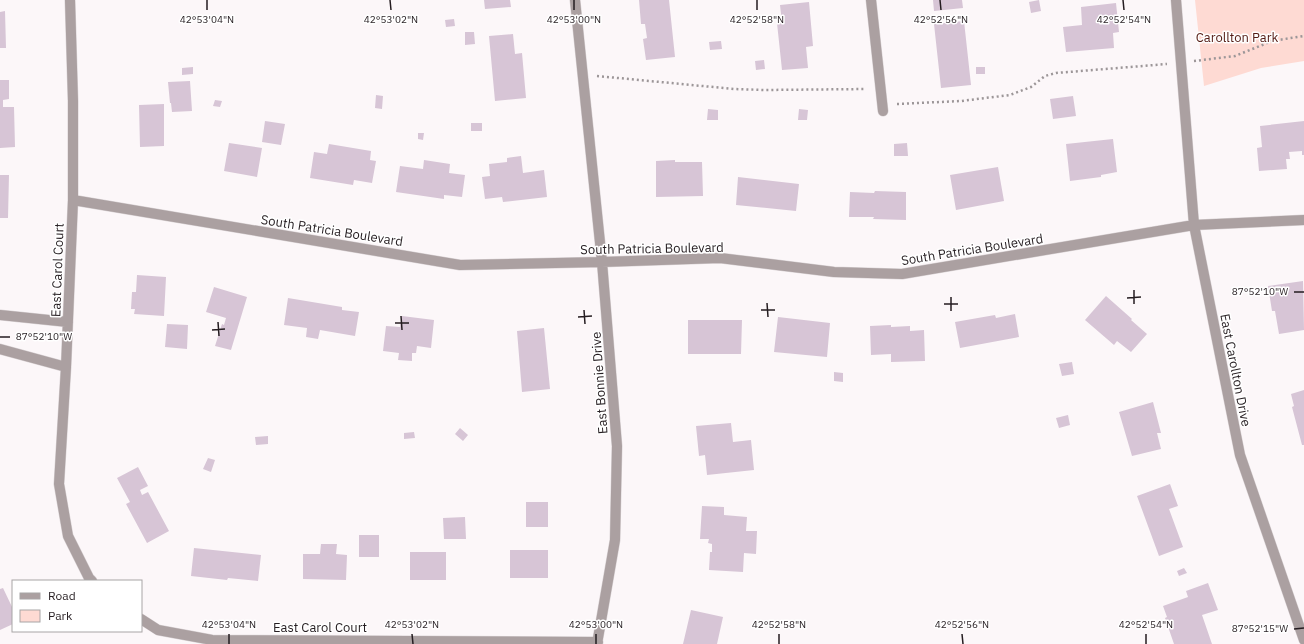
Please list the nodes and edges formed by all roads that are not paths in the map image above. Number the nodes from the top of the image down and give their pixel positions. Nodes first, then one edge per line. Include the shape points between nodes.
1 (70, 0) edge
2 (575, 0) edge
3 (871, 0) edge
4 (1176, 0) edge
5 (882, 108) road end
6 (73, 200) junction
7 (1304, 220) edge
8 (1194, 225) junction
9 (602, 262) junction
10 (0, 315) edge
11 (68, 322) junction
12 (0, 349) edge
13 (66, 367) junction
14 (91, 580) edge
15 (142, 620) edge
16 (1304, 640) edge
17 (598, 643) edge

1 - 6 street, East Carol Court
2 - 9 street, East Bonnie Drive
3 - 5 street
4 - 8 street, East Carollton Drive
6 - 9 street, South Patricia Boulevard via 460,265
6 - 11 street, East Carol Court
7 - 8 street, South Patricia Boulevard
8 - 9 street, South Patricia Boulevard via 902,274 834,272 720,258
8 - 16 street, East Carollton Drive via 1240,455
9 - 17 street, East Bonnie Drive via 617,446 615,540
10 - 11 street
11 - 13 street, East Carol Court
12 - 13 street
13 - 14 street, East Carol Court via 59,484 68,536
15 - 17 street, East Carol Court via 158,630 212,640

